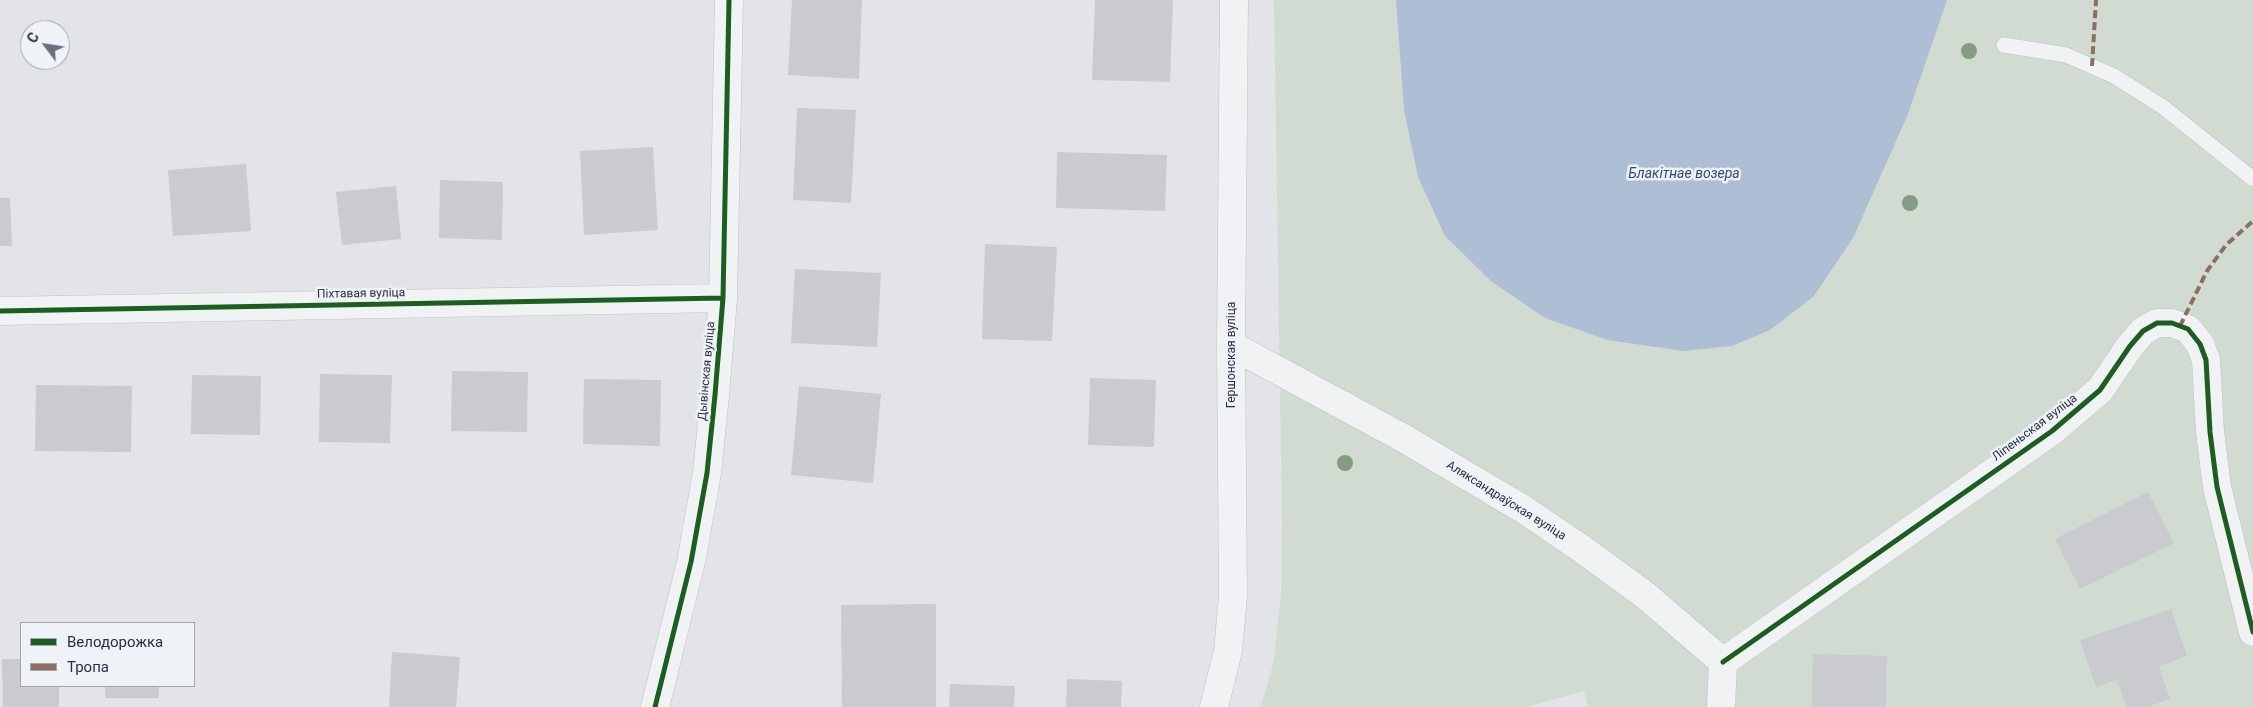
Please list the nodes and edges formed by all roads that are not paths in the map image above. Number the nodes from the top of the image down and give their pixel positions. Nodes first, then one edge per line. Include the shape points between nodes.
1 (728, 0) edge
2 (1234, 0) edge
3 (2004, 45) dead end
4 (2253, 179) edge
5 (723, 298) junction
6 (0, 311) edge
7 (1232, 346) junction
8 (2253, 632) edge
9 (1723, 662) junction
10 (655, 707) edge
11 (1214, 707) edge
12 (1721, 707) edge

1 - 5 street, Дывінская вуліца
2 - 7 street, Гершонская вуліца
3 - 4 lane via 2066,55 2114,76 2163,106
5 - 6 street, Піхтавая вуліца
5 - 10 street, Дывінская вуліца via 707,473 691,562
7 - 9 street, Аляксандраўская вуліца via 1405,440 1523,509 1645,595
7 - 11 street, Гершонская вуліца via 1233,596 1228,651
8 - 9 street, Ліпеньская вуліца via 2217,487 2206,360 2200,344 2188,330 2172,323 2157,323 2143,331 2130,346 2100,390 2052,431
9 - 12 street

